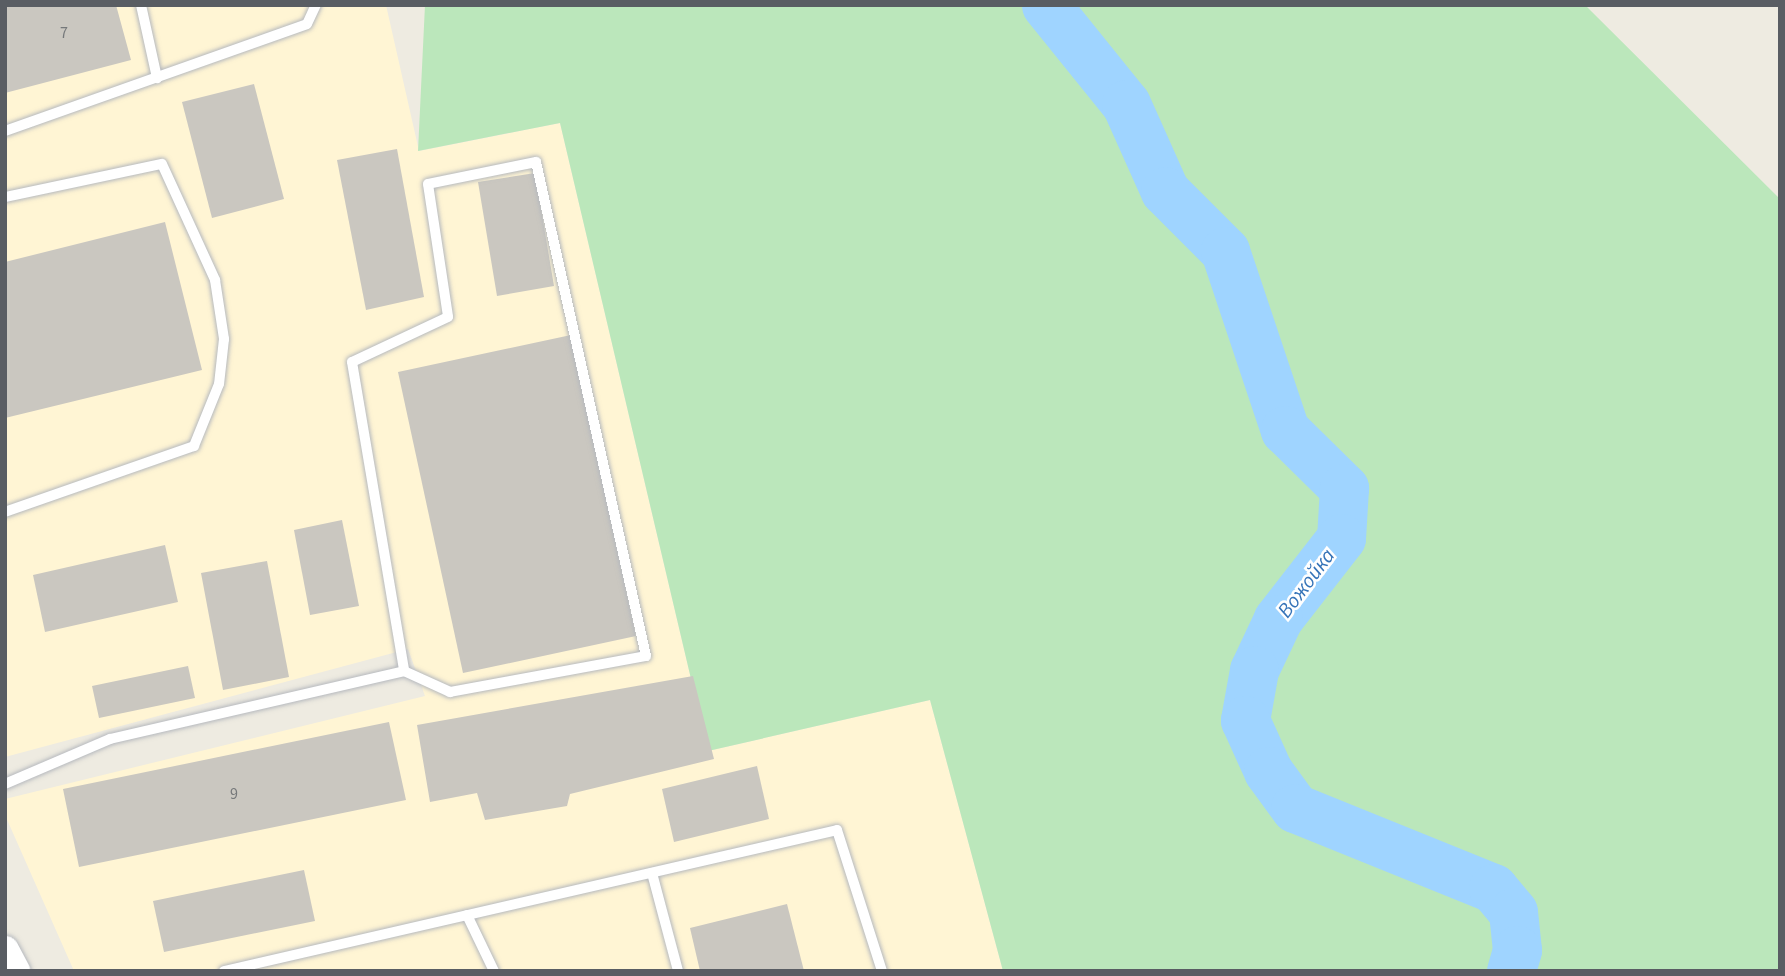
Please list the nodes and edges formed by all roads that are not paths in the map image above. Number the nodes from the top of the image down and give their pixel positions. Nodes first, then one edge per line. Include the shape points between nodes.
1 (141, 5) edge
2 (316, 5) edge
3 (157, 78) junction
4 (5, 131) edge
5 (5, 197) edge
6 (5, 512) edge
7 (404, 671) junction
8 (5, 783) edge
9 (652, 873) junction
10 (467, 915) junction
11 (5, 950) edge
12 (16, 971) edge
13 (224, 971) edge
14 (494, 971) edge
15 (678, 971) edge
16 (882, 971) edge

1 - 3 lane
2 - 3 lane via 307,24
3 - 4 lane
5 - 6 lane via 162,164 215,279 224,339 219,384 194,446
7 - 7 lane via 352,362 448,317 428,184 536,162 646,656 450,692
7 - 8 lane via 110,739
9 - 10 lane
9 - 15 lane
9 - 16 lane via 837,830
10 - 13 lane
10 - 14 lane
11 - 12 street

